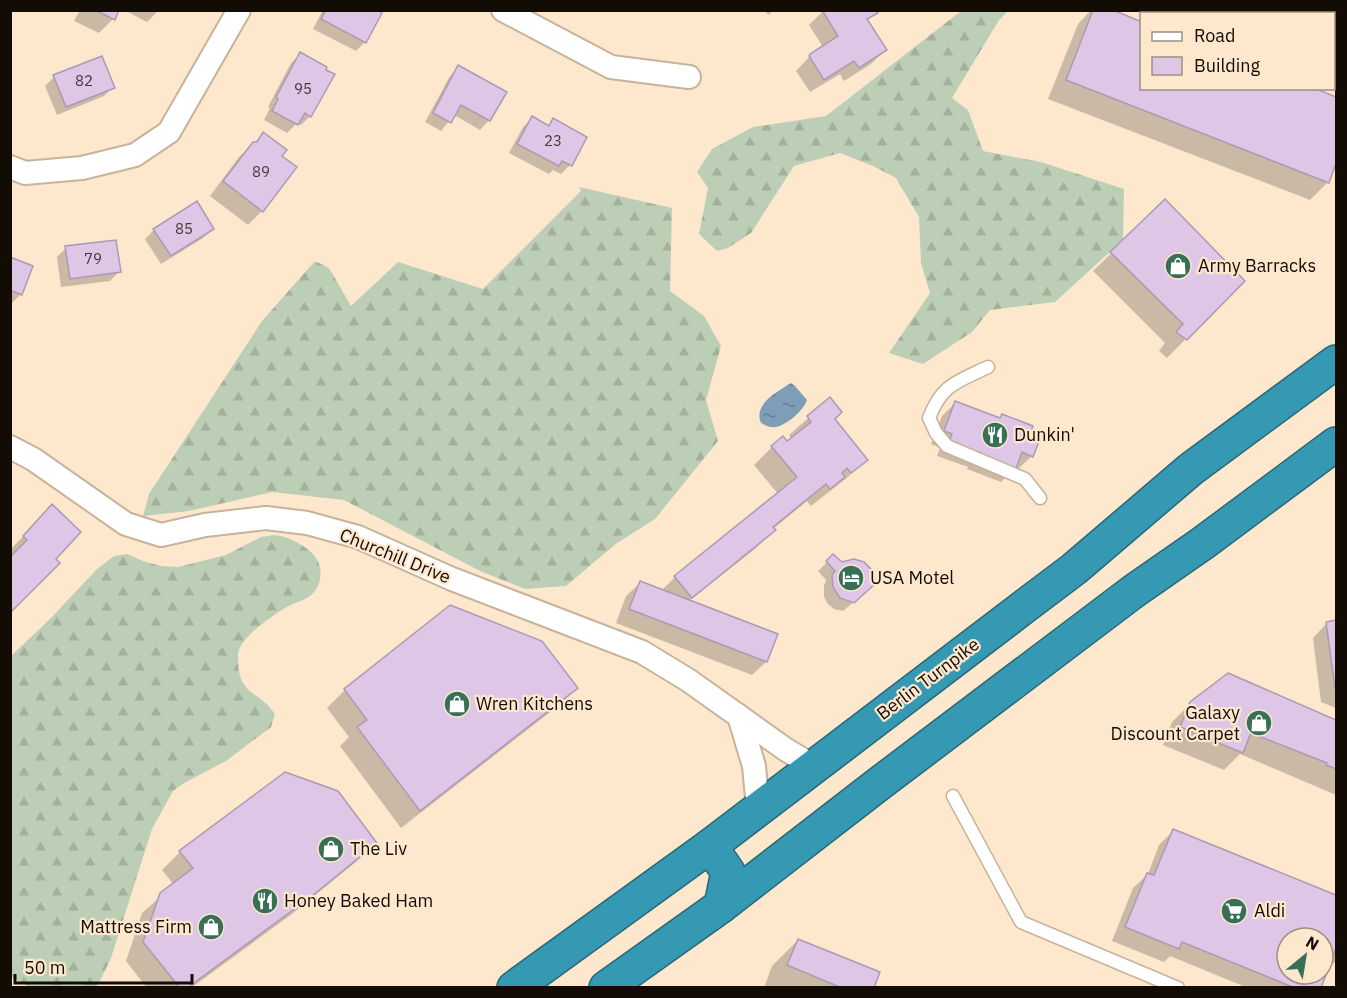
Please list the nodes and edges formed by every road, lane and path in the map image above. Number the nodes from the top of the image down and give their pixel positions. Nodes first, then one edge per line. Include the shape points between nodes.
1 (238, 10) edge
2 (503, 10) edge
3 (689, 77) dead end
4 (10, 167) edge
5 (1336, 362) edge
6 (988, 367) dead end
7 (1336, 444) edge
8 (10, 447) edge
9 (1040, 498) dead end
10 (740, 716) junction
11 (813, 766) junction
12 (953, 796) dead end
13 (758, 808) junction
14 (710, 846) junction
15 (721, 906) junction
16 (514, 987) edge
17 (606, 987) edge
18 (1178, 987) edge

1 - 4 street via 169,132 135,154 82,168 25,173
2 - 3 street via 611,67
5 - 11 highway, Berlin Turnpike via 1191,469 1074,569
6 - 9 lane via 949,386 935,402 929,418 946,446 1025,479
7 - 15 highway via 1134,591
8 - 10 street, Churchill Drive via 126,524 161,535 266,518 307,523 358,537 452,579 642,652
10 - 11 street, Churchill Drive
10 - 13 street via 754,766
11 - 13 highway, Berlin Turnpike
12 - 18 lane via 1021,922
13 - 14 highway, Berlin Turnpike
14 - 15 highway via 728,872
14 - 16 highway, Berlin Turnpike
15 - 17 highway

